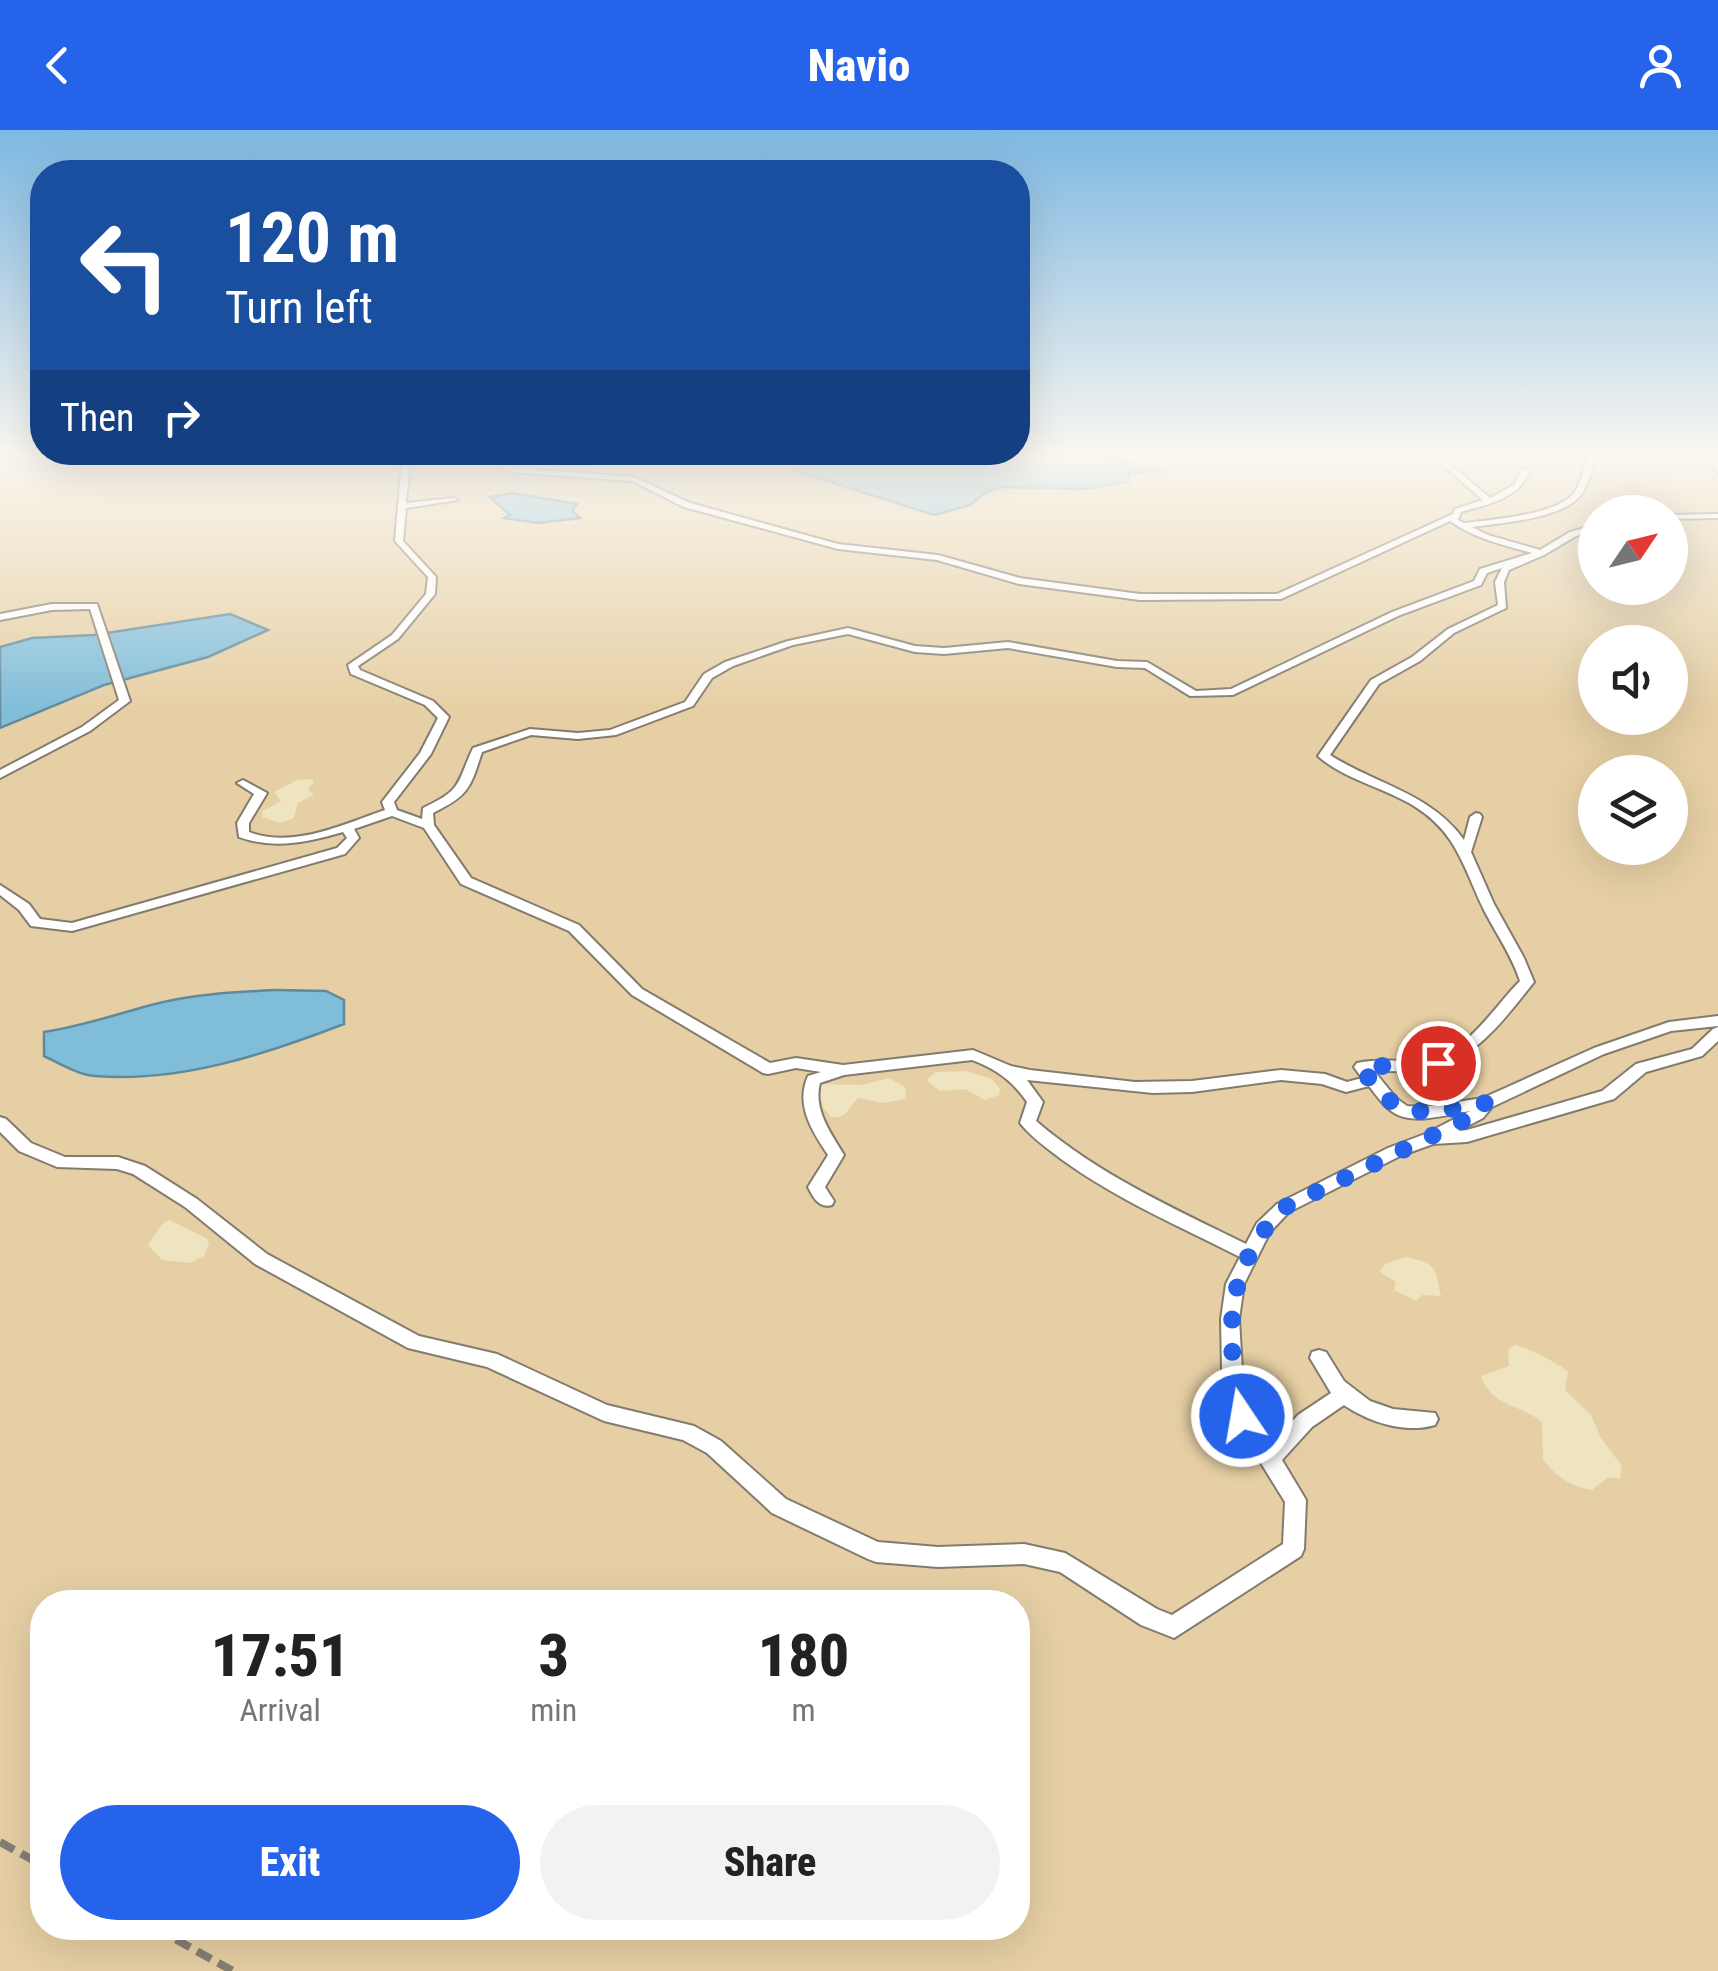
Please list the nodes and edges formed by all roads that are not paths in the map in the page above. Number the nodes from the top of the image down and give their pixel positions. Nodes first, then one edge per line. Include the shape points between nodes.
1 (399, 540) edge
2 (816, 540) edge
3 (1412, 540) edge
4 (1508, 540) edge
5 (1567, 540) edge
6 (1541, 552) junction
7 (1510, 562) junction
8 (0, 617) edge
9 (100, 621) junction
10 (0, 629) edge
11 (0, 775) edge
12 (242, 783) dead end
13 (392, 812) junction
14 (1476, 816) dead end
15 (428, 825) junction
16 (346, 826) junction
17 (1467, 850) junction
18 (0, 889) edge
19 (1718, 1021) edge
20 (1718, 1032) edge
21 (1010, 1068) junction
22 (844, 1070) junction
23 (1369, 1080) junction
24 (1486, 1103) junction
25 (0, 1123) edge
26 (1431, 1138) junction
27 (826, 1201) dead end
28 (1250, 1254) junction
29 (1320, 1358) dead end
30 (1343, 1395) junction
31 (1428, 1419) dead end
32 (1269, 1460) junction

1 - 13 lane via 432,577 430,594 395,637 353,665 355,672 429,703 444,717 388,802
2 - 3 lane via 938,558 1018,581 1140,597 1278,597
4 - 6 lane
5 - 6 lane
6 - 7 lane
7 - 15 lane via 1484,571 1478,583 1215,695 1194,694 1147,665 1008,645 944,651 848,631 820,635 729,664 708,676 688,704 612,733 530,732 477,750 465,785 427,810
7 - 17 lane via 1499,578 1503,606 1451,631 1375,682 1324,756 1426,808
8 - 9 lane via 94,606
9 - 10 lane via 56,614
9 - 11 lane via 125,701
12 - 16 lane via 261,793 243,823 242,834 252,840 277,844
13 - 15 lane
13 - 16 lane
14 - 17 lane
15 - 22 lane via 466,881 574,928 637,992 684,1023 768,1069 796,1063
16 - 18 lane via 352,838 340,850 72,927 36,922
17 - 23 lane via 1526,982 1484,1033 1438,1063 1362,1067
19 - 24 lane via 1669,1027 1599,1051
20 - 26 lane via 1697,1053 1640,1068 1608,1095 1467,1136
21 - 22 lane via 973,1055
21 - 23 lane via 1167,1088 1300,1072 1346,1087
21 - 28 lane via 1035,1102 1028,1122 1052,1145 1090,1173
22 - 27 lane via 813,1080 809,1096 836,1155 816,1187
23 - 24 lane via 1403,1111
24 - 26 lane
25 - 32 lane via 26,1146 63,1163 140,1170 261,1260 414,1342 490,1360 604,1413 687,1432 714,1447 778,1506 876,1552 1024,1554 1065,1563 1174,1627 1293,1549 1296,1500
26 - 28 lane via 1283,1208
28 - 32 lane via 1235,1284 1232,1370 1242,1416
29 - 30 lane
30 - 31 lane via 1401,1421
30 - 32 lane via 1305,1421

